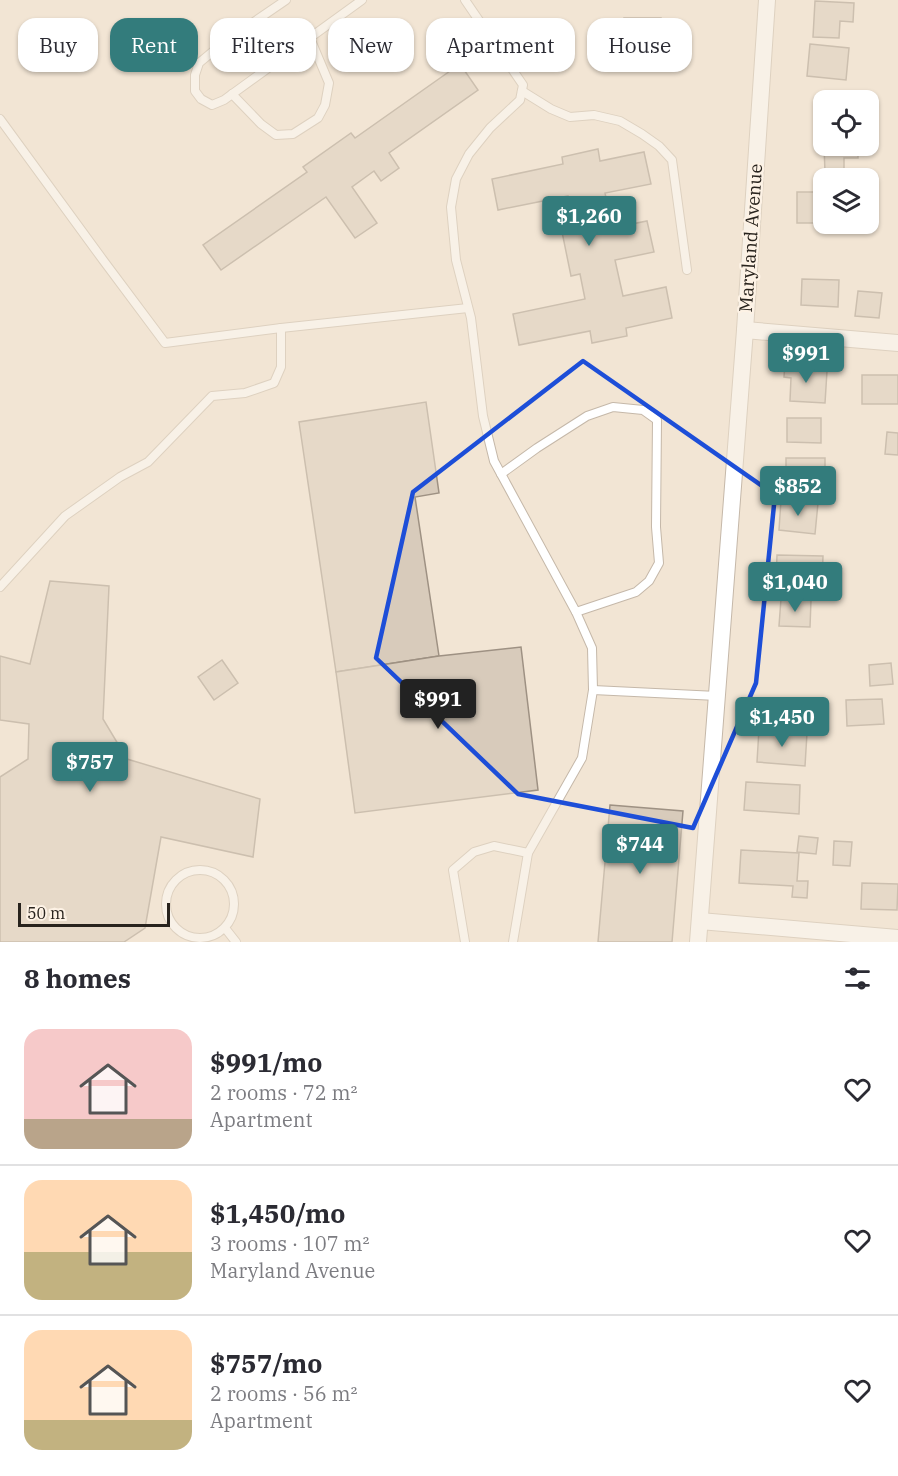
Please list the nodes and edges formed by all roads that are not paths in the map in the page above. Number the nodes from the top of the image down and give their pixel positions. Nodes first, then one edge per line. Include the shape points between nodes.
1 (286, 0) edge
2 (362, 0) edge
3 (465, 0) edge
4 (767, 0) edge
5 (316, 34) edge
6 (316, 52) edge
7 (263, 72) edge
8 (522, 91) junction
9 (232, 94) junction
10 (0, 119) edge
11 (687, 270) dead end
12 (468, 308) junction
13 (281, 327) junction
14 (745, 330) junction
15 (898, 343) edge
16 (501, 474) junction
17 (0, 587) edge
18 (576, 612) junction
19 (593, 690) junction
20 (717, 696) junction
21 (528, 853) junction
22 (700, 921) junction
23 (225, 928) junction
24 (898, 938) edge
25 (236, 942) edge
26 (465, 942) edge
27 (513, 942) edge
28 (698, 942) edge

1 - 9 lane via 199,63 195,91 201,99 212,105
2 - 5 lane
3 - 8 lane via 523,85
4 - 14 street, Maryland Avenue
6 - 9 lane via 329,83 326,105 318,118 293,134 276,135
7 - 9 lane
8 - 11 lane via 570,117 620,121 659,146 672,160
8 - 12 lane via 520,100 469,154 456,179 451,207 456,260
10 - 13 lane via 165,343
12 - 13 lane
12 - 16 lane via 483,416
13 - 17 lane via 281,367 274,383 245,393 212,396 148,462 65,516
14 - 15 street
14 - 20 street, Maryland Avenue
16 - 18 lane
16 - 18 lane via 587,416 613,407 644,410 657,420 659,564 649,581 636,592
18 - 19 lane via 592,648
19 - 20 lane
19 - 21 lane via 582,758
20 - 22 street, Maryland Avenue
21 - 26 lane via 494,846 474,852 453,870
21 - 27 lane
22 - 24 street
22 - 28 street, Maryland Avenue
23 - 23 lane via 234,907 224,879 202,870 177,878 165,900 169,921 178,931 200,939
23 - 25 lane

